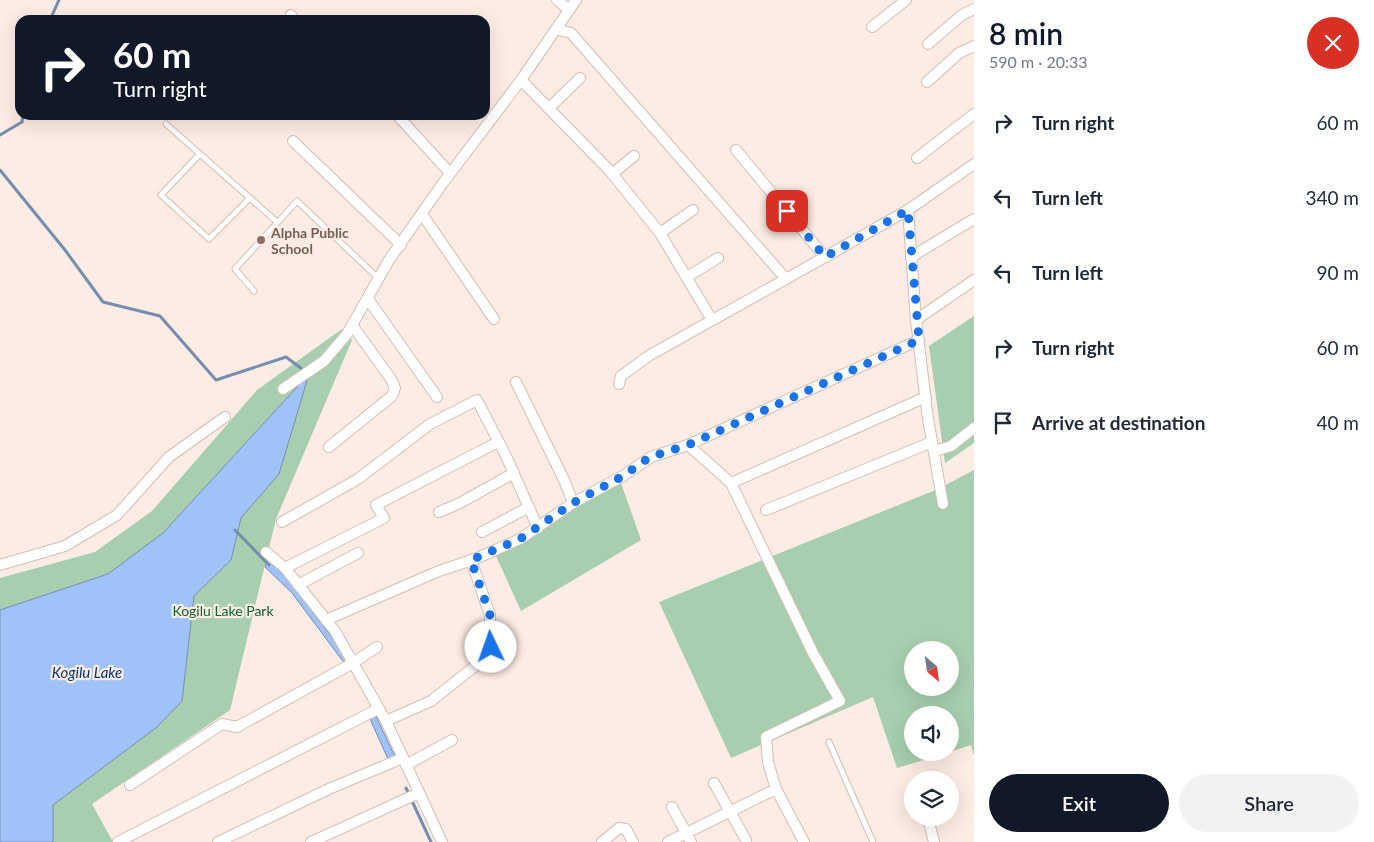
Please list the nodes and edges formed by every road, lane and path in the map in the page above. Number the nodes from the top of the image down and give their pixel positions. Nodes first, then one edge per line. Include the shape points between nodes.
1 (557, 0) edge
2 (576, 0) edge
3 (906, 0) edge
4 (974, 9) edge
5 (569, 10) junction
6 (872, 27) dead end
7 (556, 29) junction
8 (928, 44) dead end
9 (974, 46) edge
10 (580, 78) dead end
11 (522, 80) junction
12 (927, 82) dead end
13 (549, 108) junction
14 (974, 114) edge
15 (402, 120) edge
16 (166, 124) dead end
17 (293, 141) dead end
18 (736, 150) dead end
19 (200, 154) junction
20 (634, 156) dead end
21 (917, 158) dead end
22 (974, 164) edge
23 (450, 173) junction
24 (612, 174) junction
25 (250, 198) junction
26 (693, 210) dead end
27 (908, 210) junction
28 (422, 214) junction
29 (974, 219) edge
30 (277, 222) junction
31 (660, 234) junction
32 (401, 245) junction
33 (825, 257) junction
34 (911, 257) junction
35 (718, 258) dead end
36 (687, 277) junction
37 (379, 278) junction
38 (786, 279) junction
39 (974, 280) edge
40 (254, 291) dead end
41 (368, 299) junction
42 (494, 319) dead end
43 (712, 320) junction
44 (916, 320) junction
45 (352, 325) junction
46 (919, 340) junction
47 (516, 382) dead end
48 (619, 384) dead end
49 (283, 389) dead end
50 (436, 397) dead end
51 (926, 397) junction
52 (225, 417) dead end
53 (974, 428) edge
54 (498, 442) junction
55 (688, 445) junction
56 (329, 447) dead end
57 (934, 447) junction
58 (514, 474) junction
59 (730, 483) junction
60 (573, 503) junction
61 (943, 504) dead end
62 (529, 507) junction
63 (766, 510) dead end
64 (439, 512) dead end
65 (282, 522) dead end
66 (538, 528) junction
67 (482, 532) dead end
68 (266, 552) dead end
69 (358, 553) dead end
70 (471, 560) junction
71 (0, 565) edge
72 (285, 568) junction
73 (298, 585) junction
74 (326, 620) junction
75 (377, 647) dead end
76 (354, 663) junction
77 (378, 709) junction
78 (386, 721) junction
79 (452, 740) dead end
80 (829, 742) dead end
81 (405, 761) junction
82 (714, 783) dead end
83 (130, 785) dead end
84 (776, 789) junction
85 (419, 793) junction
86 (672, 807) dead end
87 (729, 811) junction
88 (930, 826) edge
89 (688, 838) edge
90 (746, 840) dead end
91 (118, 842) edge
92 (218, 842) edge
93 (311, 842) edge
94 (442, 842) edge
95 (602, 842) edge
96 (633, 842) edge
97 (668, 842) edge
98 (804, 842) edge
99 (873, 842) edge
100 (934, 842) edge

1 - 5 street
2 - 5 street
3 - 6 street
4 - 8 street
5 - 7 street
7 - 11 street
7 - 38 street via 571,33
9 - 12 street via 959,52
10 - 13 street
11 - 13 street
11 - 23 street
13 - 24 street
14 - 21 street
15 - 23 street
16 - 19 lane
17 - 32 street
18 - 33 street
19 - 25 lane
19 - 25 lane via 161,195 209,239
20 - 24 street
22 - 27 street
23 - 28 street
24 - 31 street
25 - 30 lane
26 - 31 street
27 - 33 street
27 - 34 street
28 - 32 street
28 - 42 street
29 - 34 street
30 - 37 lane via 297,201
30 - 40 lane via 235,269
31 - 36 street
32 - 37 street
33 - 38 street
34 - 44 street
35 - 36 street
36 - 43 street
37 - 41 street
38 - 43 street
39 - 44 street
41 - 45 street
41 - 50 street
43 - 48 street via 650,355 621,376
44 - 46 street
45 - 49 street via 324,361
45 - 56 street via 395,388 392,396
46 - 51 street
46 - 55 street
47 - 60 street
51 - 57 street
51 - 59 street
52 - 71 street via 169,456 117,515 65,546
53 - 57 street via 951,446
54 - 58 street
54 - 65 street via 477,400 430,424 358,479
54 - 72 street via 376,505 384,518
55 - 59 street
55 - 60 street via 650,457
57 - 61 street
57 - 63 street
58 - 62 street
58 - 64 street
59 - 84 street via 840,701 766,737 768,762
60 - 66 street
62 - 66 street
62 - 67 street
66 - 70 street
68 - 72 street
69 - 73 street
70 - 74 street via 439,570
70 - 78 street via 490,615 491,647 479,664 431,701
72 - 73 street
73 - 74 street
74 - 76 street
75 - 76 street
76 - 77 street
76 - 83 street via 237,728 222,724
77 - 78 street
77 - 91 street
78 - 81 street
79 - 81 street
80 - 99 lane
81 - 85 street
81 - 92 street via 331,788
82 - 87 street
84 - 87 street
84 - 98 street
85 - 93 street
85 - 94 street
86 - 89 street
87 - 89 street
87 - 90 street
88 - 100 street
89 - 97 street
95 - 96 street via 619,828 626,829

